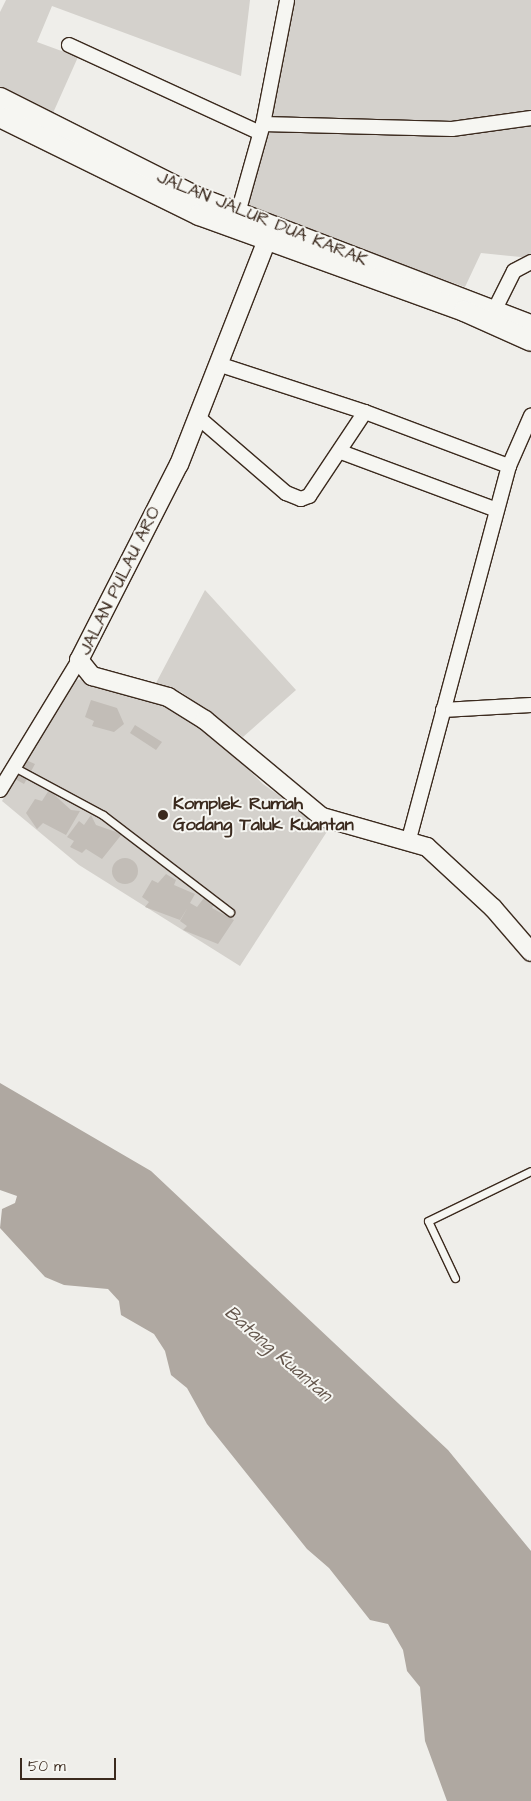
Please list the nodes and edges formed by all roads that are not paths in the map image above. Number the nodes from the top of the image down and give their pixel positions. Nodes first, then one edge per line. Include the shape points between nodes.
1 (287, 0) edge
2 (69, 44) dead end
3 (0, 98) edge
4 (0, 117) edge
5 (531, 118) edge
6 (34, 125) junction
7 (261, 129) junction
8 (238, 214) junction
9 (267, 240) junction
10 (531, 262) edge
11 (495, 309) junction
12 (531, 325) edge
13 (531, 341) edge
14 (221, 365) junction
15 (365, 412) junction
16 (531, 416) edge
17 (199, 418) junction
18 (341, 452) junction
19 (509, 466) junction
20 (497, 510) junction
21 (79, 660) junction
22 (531, 705) edge
23 (443, 710) junction
24 (14, 767) junction
25 (0, 790) edge
26 (410, 839) junction
27 (230, 912) dead end
28 (531, 952) edge
29 (531, 1171) edge
30 (455, 1278) dead end

1 - 7 street
2 - 7 street
3 - 6 main road, JALAN JALUR DUA KARAK
4 - 6 main road, JALAN JALUR DUA KARAK
5 - 7 street via 452,129
6 - 8 main road, JALAN JALUR DUA KARAK
6 - 9 main road, JALAN JALUR DUA KARAK via 191,211
7 - 8 street
8 - 11 main road, JALAN JALUR DUA KARAK
9 - 13 main road, JALAN JALUR DUA KARAK via 464,312
9 - 14 street, JALAN PULAU ARO
10 - 11 street via 514,271
11 - 12 main road, JALAN JALUR DUA KARAK
14 - 15 street
14 - 17 street, JALAN PULAU ARO
15 - 18 street
15 - 19 street
16 - 19 street
17 - 18 street via 293,498 309,496
17 - 21 street, JALAN PULAU ARO
18 - 20 street
19 - 20 street
20 - 23 street
21 - 24 street
21 - 26 street, JALAN PULAU ARO via 92,676 168,697 205,720 322,817
22 - 23 street
23 - 26 street
24 - 25 street
24 - 27 lane via 103,815
26 - 28 street, JALAN PULAU ARO via 450,866
29 - 30 lane via 428,1221

